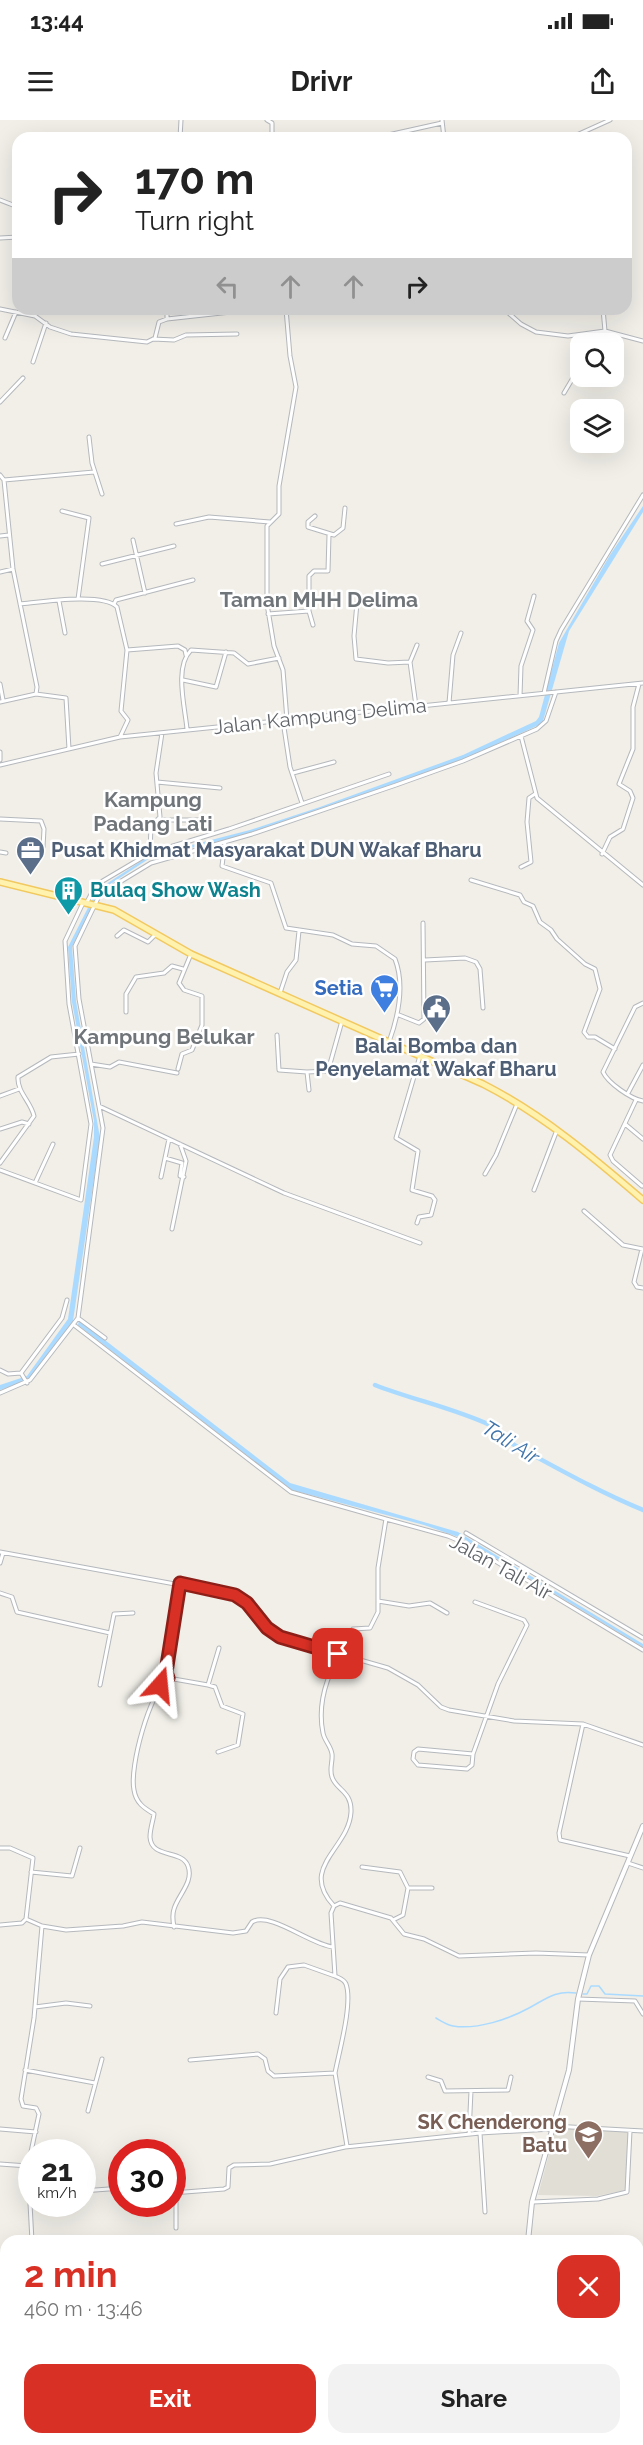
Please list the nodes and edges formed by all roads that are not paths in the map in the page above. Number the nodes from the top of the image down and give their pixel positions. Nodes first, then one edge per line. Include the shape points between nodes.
1 (610, 120) edge
2 (442, 122) edge
3 (400, 132) edge
4 (583, 132) edge
5 (15, 315) edge
6 (31, 315) edge
7 (167, 315) edge
8 (196, 315) edge
9 (287, 315) edge
10 (511, 315) edge
11 (604, 315) edge
12 (167, 319) junction
13 (46, 323) junction
14 (605, 331) junction
15 (237, 334) dead end
16 (5, 338) dead end
17 (153, 339) junction
18 (643, 341) edge
19 (33, 362) dead end
20 (23, 378) dead end
21 (570, 383) edge
22 (564, 393) dead end
23 (0, 402) edge
24 (89, 437) dead end
25 (94, 472) junction
26 (1, 478) edge
27 (102, 494) dead end
28 (643, 495) edge
29 (345, 508) dead end
30 (62, 511) dead end
31 (315, 516) dead end
32 (270, 522) junction
33 (176, 524) dead end
34 (9, 535) junction
35 (329, 535) junction
36 (0, 536) edge
37 (133, 540) dead end
38 (174, 546) dead end
39 (137, 558) junction
40 (102, 564) dead end
41 (14, 569) junction
42 (0, 572) edge
43 (193, 580) dead end
44 (145, 593) junction
45 (534, 596) dead end
46 (78, 599) junction
47 (59, 601) junction
48 (357, 603) dead end
49 (20, 604) junction
50 (114, 604) junction
51 (309, 610) junction
52 (268, 614) junction
53 (313, 625) dead end
54 (65, 633) dead end
55 (461, 633) dead end
56 (417, 645) dead end
57 (127, 650) junction
58 (226, 652) junction
59 (186, 655) junction
60 (279, 658) junction
61 (410, 662) junction
62 (182, 680) junction
63 (0, 684) edge
64 (641, 684) edge
65 (555, 692) junction
66 (544, 693) junction
67 (36, 694) junction
68 (520, 696) junction
69 (2, 701) edge
70 (449, 703) junction
71 (416, 706) junction
72 (285, 720) junction
73 (187, 730) junction
74 (162, 733) junction
75 (521, 736) junction
76 (120, 737) junction
77 (69, 749) junction
78 (0, 752) edge
79 (0, 760) edge
80 (334, 762) dead end
81 (0, 765) edge
82 (293, 773) junction
83 (389, 774) dead end
84 (157, 782) junction
85 (220, 788) dead end
86 (535, 794) junction
87 (302, 803) junction
88 (0, 819) edge
89 (159, 820) junction
90 (199, 820) dead end
91 (225, 842) junction
92 (43, 847) dead end
93 (0, 852) edge
94 (150, 852) junction
95 (6, 853) dead end
96 (602, 854) junction
97 (521, 867) dead end
98 (471, 880) dead end
99 (0, 882) edge
100 (643, 885) edge
101 (85, 902) junction
102 (94, 904) junction
103 (140, 923) junction
104 (423, 923) dead end
105 (299, 931) junction
106 (156, 934) junction
107 (134, 935) junction
108 (117, 936) dead end
109 (191, 954) junction
110 (425, 960) junction
111 (183, 969) junction
112 (280, 993) junction
113 (643, 1003) edge
114 (483, 1008) dead end
115 (126, 1012) dead end
116 (399, 1015) junction
117 (342, 1021) junction
118 (277, 1035) dead end
119 (389, 1042) junction
120 (615, 1049) junction
121 (79, 1054) junction
122 (420, 1056) junction
123 (91, 1064) junction
124 (643, 1065) edge
125 (307, 1072) junction
126 (19, 1089) junction
127 (309, 1090) dead end
128 (628, 1093) junction
129 (0, 1096) edge
130 (636, 1100) junction
131 (643, 1101) edge
132 (517, 1102) junction
133 (98, 1105) junction
134 (29, 1124) junction
135 (625, 1124) junction
136 (557, 1129) junction
137 (0, 1130) edge
138 (169, 1139) junction
139 (643, 1139) edge
140 (53, 1144) dead end
141 (180, 1144) junction
142 (165, 1158) junction
143 (0, 1163) edge
144 (0, 1170) edge
145 (485, 1174) dead end
146 (184, 1177) junction
147 (161, 1178) dead end
148 (35, 1184) junction
149 (642, 1185) edge
150 (534, 1190) dead end
151 (636, 1194) junction
152 (643, 1200) edge
153 (584, 1211) dead end
154 (417, 1223) dead end
155 (172, 1229) dead end
156 (420, 1243) dead end
157 (643, 1249) edge
158 (643, 1288) edge
159 (67, 1300) dead end
160 (78, 1318) junction
161 (74, 1324) junction
162 (105, 1338) dead end
163 (0, 1370) edge
164 (21, 1373) junction
165 (26, 1382) junction
166 (0, 1393) edge
167 (386, 1519) junction
168 (466, 1533) dead end
169 (1, 1553) edge
170 (0, 1563) edge
171 (180, 1583) junction
172 (0, 1593) edge
173 (378, 1601) junction
174 (475, 1602) dead end
175 (133, 1613) dead end
176 (447, 1613) dead end
177 (110, 1633) junction
178 (643, 1638) edge
179 (219, 1648) dead end
180 (643, 1650) edge
181 (338, 1654) junction
182 (168, 1678) junction
183 (100, 1685) dead end
184 (208, 1685) junction
185 (486, 1717) junction
186 (582, 1724) junction
187 (643, 1745) edge
188 (218, 1752) dead end
189 (473, 1754) junction
190 (643, 1826) edge
191 (0, 1848) edge
192 (80, 1848) dead end
193 (631, 1856) junction
194 (628, 1863) junction
195 (362, 1867) dead end
196 (643, 1868) edge
197 (31, 1872) junction
198 (408, 1888) junction
199 (432, 1888) dead end
200 (334, 1906) junction
201 (26, 1919) junction
202 (393, 1920) junction
203 (0, 1925) edge
204 (42, 1926) junction
205 (174, 1928) junction
206 (333, 1947) junction
207 (589, 1955) junction
208 (334, 1976) junction
209 (578, 1999) junction
210 (90, 2006) dead end
211 (35, 2007) junction
212 (276, 2013) dead end
213 (643, 2014) edge
214 (102, 2059) dead end
215 (190, 2060) dead end
216 (25, 2070) junction
217 (335, 2073) junction
218 (428, 2077) dead end
219 (511, 2077) dead end
220 (95, 2083) junction
221 (471, 2091) junction
222 (88, 2111) dead end
223 (553, 2128) junction
224 (0, 2129) edge
225 (630, 2131) junction
226 (643, 2131) edge
227 (36, 2132) junction
228 (480, 2133) junction
229 (469, 2134) junction
230 (34, 2139) edge
231 (347, 2146) junction
232 (0, 2164) edge
233 (18, 2165) edge
234 (186, 2192) edge
235 (532, 2202) junction
236 (485, 2212) dead end
237 (32, 2217) edge
238 (175, 2217) edge
239 (176, 2228) dead end
240 (32, 2235) edge
241 (529, 2235) edge

1 - 4 street
2 - 3 street
5 - 16 street
6 - 13 street
7 - 12 street
8 - 12 street
9 - 32 street via 295,405 279,486 279,514
10 - 14 street via 537,332 568,336
11 - 14 street
12 - 17 street via 159,322
13 - 17 street via 71,334 147,342
13 - 19 street
14 - 18 street
15 - 17 street
20 - 23 street
21 - 22 street
24 - 25 street
25 - 26 street
25 - 27 street
26 - 34 street
28 - 66 street via 561,630
29 - 35 street via 343,528 338,534
30 - 46 street via 89,518
31 - 35 street via 308,527
32 - 33 street via 209,517
32 - 52 street
34 - 36 street
34 - 41 street
35 - 51 street via 327,572 314,571 309,576
37 - 39 street
38 - 39 street
39 - 40 street
39 - 44 street
41 - 42 street
41 - 49 street
43 - 44 street
44 - 50 street via 116,600
45 - 68 street via 527,621 533,630 521,666
46 - 47 street
46 - 50 street
47 - 49 street
47 - 54 street
48 - 61 street via 356,659
49 - 67 street
50 - 57 street
51 - 52 street
51 - 53 street
52 - 60 street
55 - 70 street via 453,656
56 - 61 street
57 - 59 street via 178,646
57 - 76 street via 122,711 128,720
58 - 59 street via 193,649
58 - 60 street via 248,664
58 - 62 street via 216,687
59 - 62 street
60 - 72 street
61 - 71 street
62 - 73 street
63 - 69 street
64 - 65 street, Jalan Kampung Delima
64 - 96 street via 634,698 633,748 620,783 633,798 622,829 610,837
65 - 66 street, Jalan Kampung Delima
65 - 75 street via 544,725
66 - 68 street, Jalan Kampung Delima
67 - 69 street
67 - 77 street via 67,698
68 - 70 street, Jalan Kampung Delima
70 - 71 street, Jalan Kampung Delima
71 - 72 street, Jalan Kampung Delima
72 - 73 street, Jalan Kampung Delima
72 - 82 street
73 - 74 street, Jalan Kampung Delima
74 - 76 street, Jalan Kampung Delima
74 - 84 street
75 - 86 street
75 - 91 street via 419,777
76 - 77 street, Jalan Kampung Delima
77 - 81 street, Jalan Kampung Delima
78 - 79 street
80 - 82 street
82 - 87 street
83 - 87 street
84 - 85 street
84 - 89 street
86 - 96 street
86 - 97 street via 529,798 527,822 531,862
87 - 94 street
88 - 92 street via 41,821
89 - 90 street
89 - 94 street via 151,826
91 - 102 street via 152,863 105,889
91 - 105 street via 222,866 271,883 285,927
93 - 95 street
94 - 101 street via 96,885
96 - 100 street
98 - 120 street via 520,895 557,939 595,969 600,989 584,1032
99 - 101 main road
101 - 102 main road
101 - 121 street via 64,941 69,1004
102 - 103 main road
102 - 123 street via 75,946 79,999
103 - 106 main road
103 - 107 street
104 - 110 street
105 - 112 street via 296,960
105 - 116 street via 333,935 352,944 380,948 393,956 398,972
106 - 107 street via 148,942
106 - 109 main road
107 - 108 street via 124,930
109 - 111 street
109 - 112 main road
110 - 114 street via 473,959 480,969
110 - 116 street via 424,1021 419,1023
111 - 115 street via 172,966 164,973 136,978 126,994
111 - 123 street via 181,987 204,999 202,1025 192,1050 182,1054 177,1071 119,1062 111,1067
112 - 117 main road
113 - 120 street via 635,1007
116 - 119 street
117 - 119 main road
117 - 125 street via 328,1071
118 - 125 street via 279,1070
119 - 122 main road
120 - 128 street via 603,1072
121 - 126 street via 50,1058 18,1077
121 - 148 street via 91,1124 81,1200
122 - 132 main road
122 - 154 street via 396,1138 418,1151 412,1190 435,1200 430,1215 419,1217
123 - 133 street
124 - 128 street
125 - 127 street
126 - 129 street
126 - 134 street via 32,1109 34,1116
128 - 130 street
130 - 131 street
130 - 135 street
132 - 136 main road
132 - 145 street
133 - 138 street
133 - 160 street via 103,1128
134 - 137 street via 22,1122
134 - 143 street
135 - 139 street
135 - 149 street via 611,1159
136 - 150 street
136 - 151 main road
138 - 141 street
138 - 142 street
140 - 148 street
141 - 146 street via 186,1161
141 - 156 street via 284,1193
142 - 146 street via 182,1163 180,1176
142 - 147 street
144 - 148 street
146 - 155 street
149 - 151 street
151 - 152 main road
153 - 157 street via 623,1245
157 - 158 street via 634,1281
159 - 164 street via 62,1318
160 - 161 street
160 - 162 street
161 - 165 street
161 - 167 street, Jalan Tali Air via 291,1492
163 - 164 street
164 - 165 street
165 - 166 street
167 - 173 street via 378,1568
167 - 180 street, Jalan Tali Air via 466,1544
168 - 178 street, Jalan Tali Air
169 - 170 street
169 - 171 street
171 - 181 street via 235,1595 280,1637
171 - 182 street
172 - 177 street via 12,1597 16,1612
173 - 176 street via 408,1606 431,1603
173 - 181 street via 371,1628 353,1629
174 - 185 street via 527,1623
175 - 177 street via 114,1614
177 - 183 street
179 - 184 street
181 - 185 street via 388,1668 426,1691 441,1707
181 - 200 street via 330,1668 324,1695 322,1730 332,1754 331,1774 349,1798 351,1812 320,1881
182 - 184 street
182 - 205 street via 151,1702 136,1753 133,1789 144,1809 154,1814 150,1837 153,1846 183,1859 188,1866 189,1880 173,1909
184 - 188 street via 215,1688 222,1706 243,1714 239,1744
185 - 186 street via 551,1725
185 - 189 street
186 - 187 street
186 - 193 street via 560,1840
189 - 189 street via 418,1749 413,1761 418,1765 468,1769
190 - 193 street
191 - 197 street via 32,1856
192 - 197 street via 72,1876
193 - 194 street
194 - 196 street
194 - 207 street
195 - 198 street via 400,1872
197 - 201 street
198 - 199 street
198 - 202 street via 403,1915
200 - 202 street via 343,1903
200 - 206 street
201 - 203 street
201 - 204 street
202 - 207 street via 407,1936 459,1956
204 - 205 street via 66,1930 142,1922
204 - 211 street
205 - 206 street via 239,1933 259,1919
206 - 208 street
207 - 209 street
208 - 212 street via 306,1965 288,1967 280,1979
208 - 217 street via 343,1980 346,1987 346,2026
209 - 213 street via 630,2000 638,2003
209 - 223 street via 569,2070
210 - 211 street via 66,2003
211 - 216 street
214 - 220 street
215 - 217 street via 258,2054 274,2076
216 - 220 street
216 - 227 street via 21,2099 23,2106 38,2111
217 - 231 street
218 - 221 street via 441,2081 443,2091
219 - 221 street via 508,2090
220 - 222 street
221 - 229 street
223 - 225 street
223 - 228 street
223 - 235 street
224 - 227 street
225 - 226 street
225 - 235 street via 627,2192 598,2199
227 - 230 street
228 - 229 street
228 - 236 street
229 - 231 street
231 - 234 street via 270,2164 230,2166 228,2187
232 - 233 street
235 - 241 street
237 - 240 street
238 - 239 street

